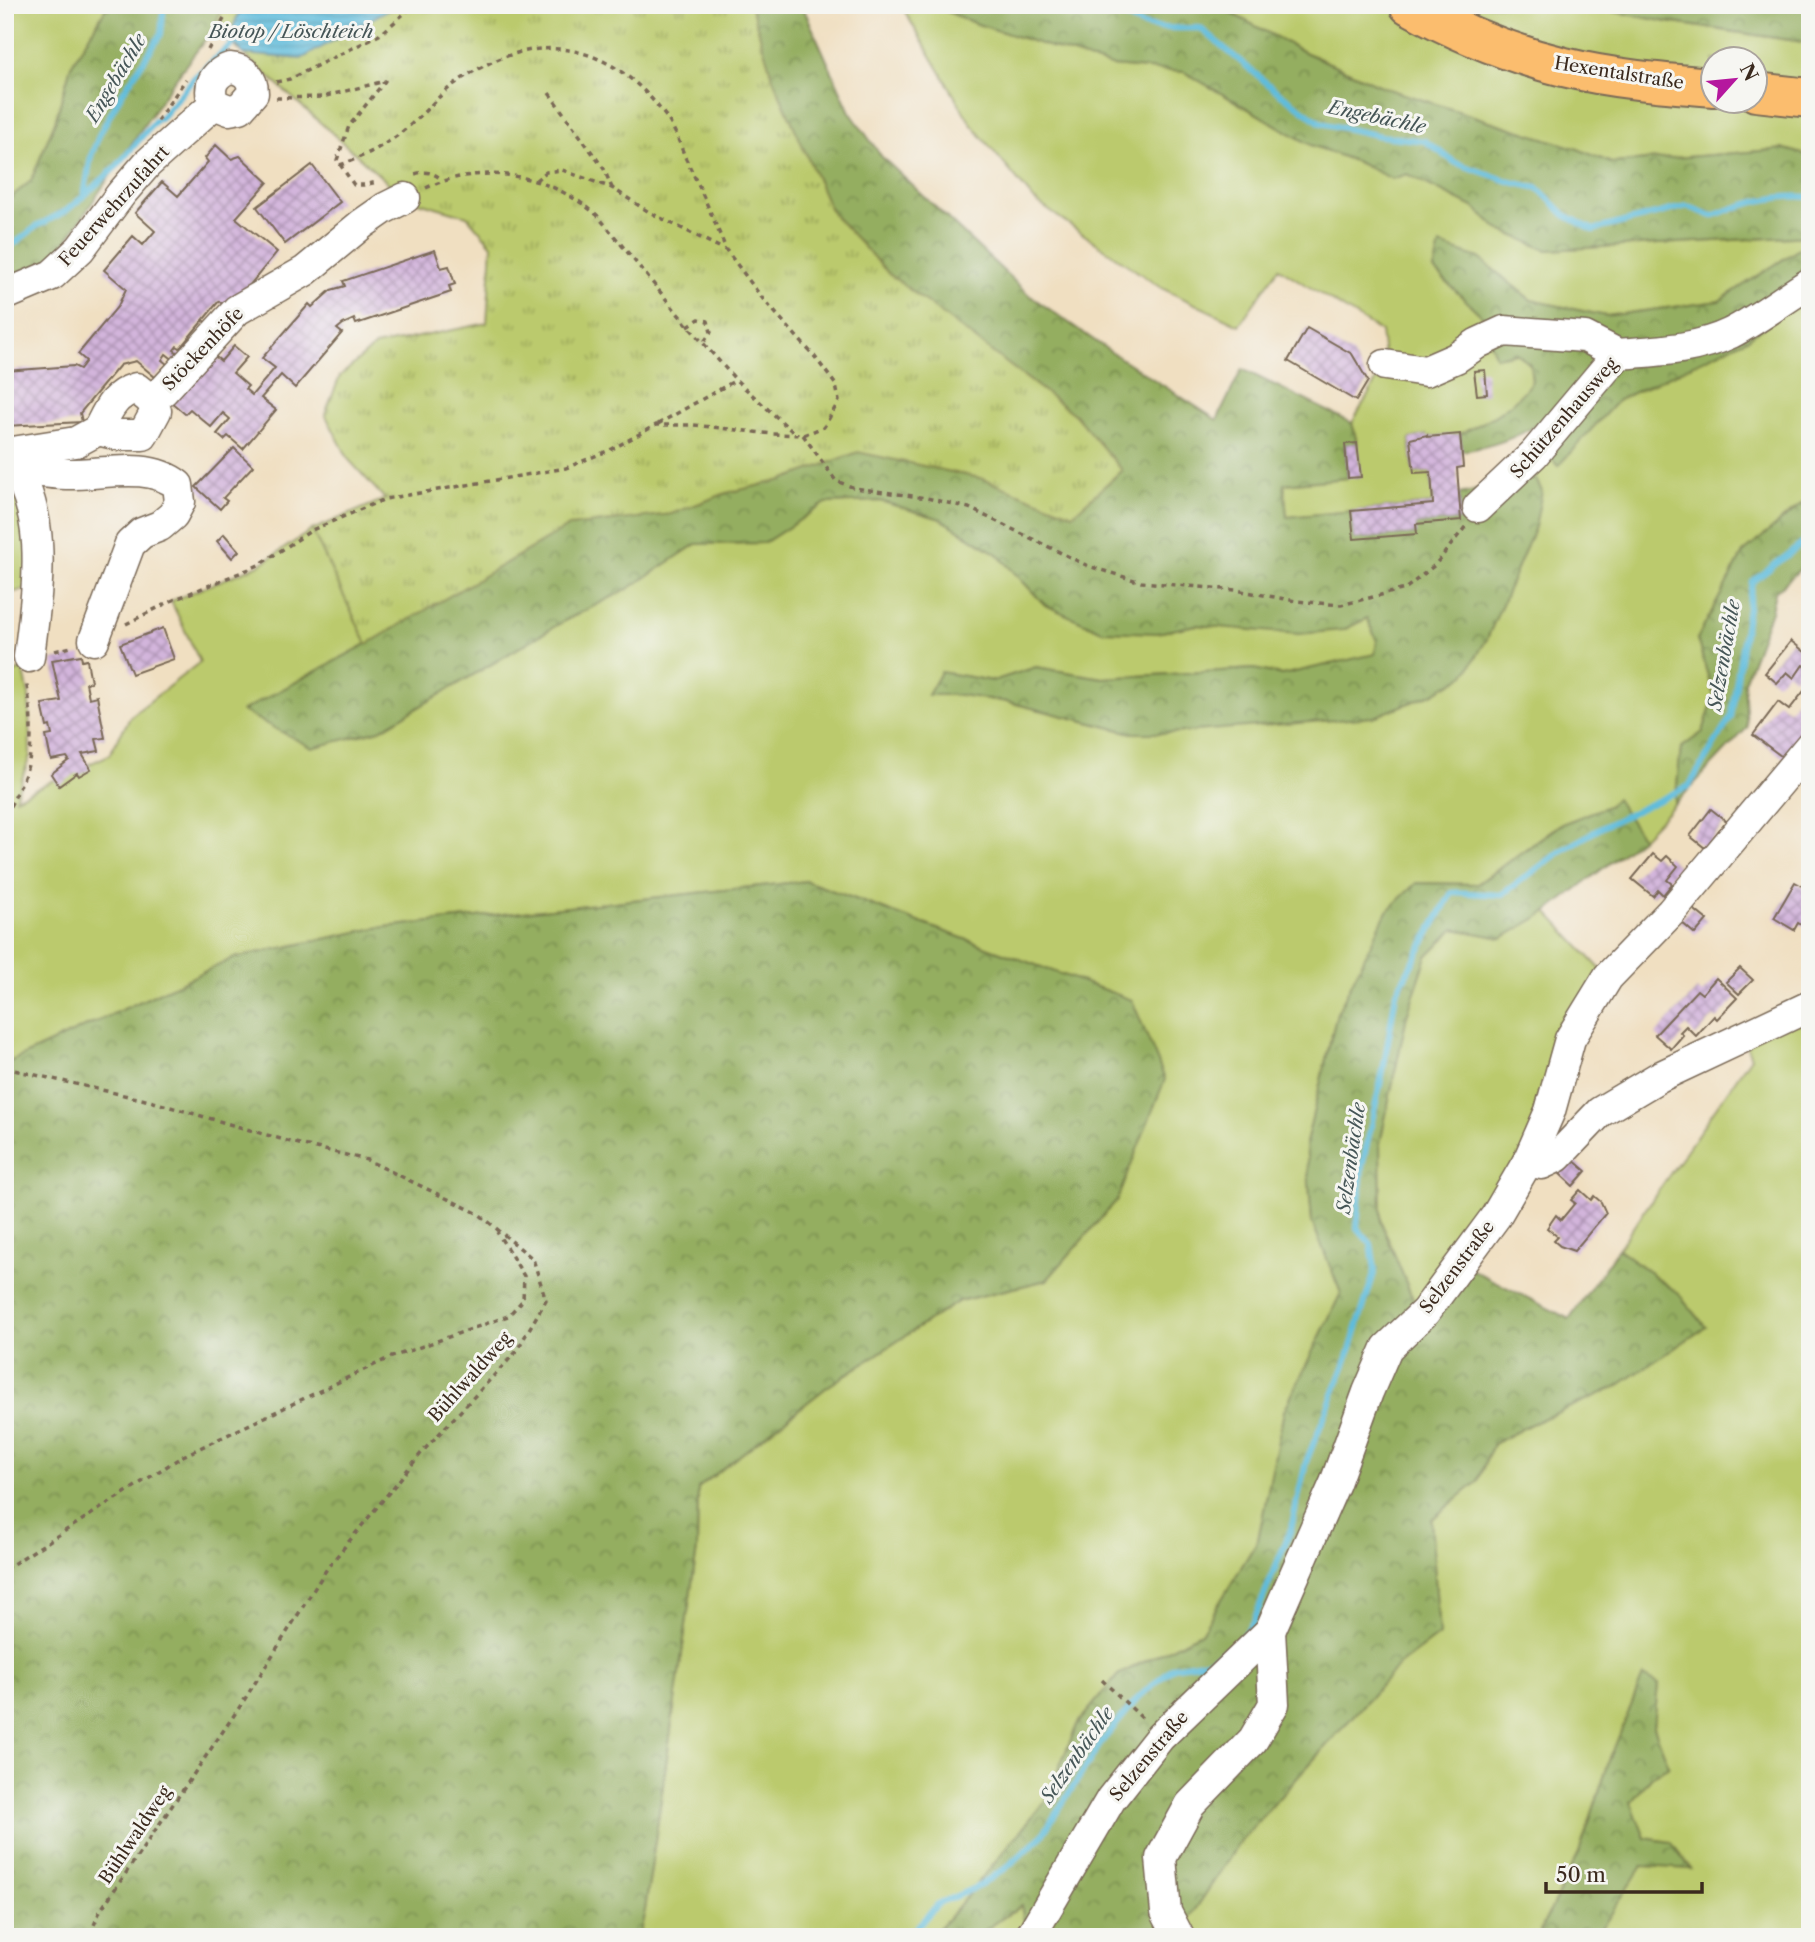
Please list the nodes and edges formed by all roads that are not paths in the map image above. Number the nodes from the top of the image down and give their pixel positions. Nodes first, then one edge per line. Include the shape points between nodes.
1 (1409, 5) edge
2 (1700, 86) edge
3 (253, 90) road end
4 (1770, 94) edge
5 (1810, 98) edge
6 (405, 198) road end
7 (1810, 283) edge
8 (5, 295) edge
9 (1618, 354) junction
10 (1385, 365) dead end
11 (10, 458) edge
12 (1478, 508) road end
13 (94, 640) road end
14 (35, 664) road end
15 (1810, 746) edge
16 (1810, 1006) edge
17 (1528, 1161) junction
18 (1270, 1631) junction
19 (1030, 1937) edge
20 (1179, 1937) edge

1 - 2 main road, Hexentalstraße via 1508,50 1565,68
3 - 8 street, Feuerwehrzufahrt via 240,108 229,110 214,104 147,164 80,249 52,275
4 - 5 main road
6 - 11 street, Stöckenhöfe via 362,224 305,271 237,310 151,400 156,411 143,435 98,430 76,442
7 - 9 street, Schützenhausweg via 1730,333 1667,350
9 - 10 street via 1585,337 1504,331 1426,371
9 - 12 street, Schützenhausweg via 1534,454
11 - 13 street via 66,474 145,472 166,476 178,485 180,502 173,515 130,544
11 - 14 street via 29,495 37,535
15 - 17 street, Selzenstraße via 1671,912 1608,977 1570,1039 1549,1111
16 - 17 street via 1659,1077 1600,1112 1557,1157 1542,1164
17 - 18 street, Selzenstraße via 1496,1216 1425,1312 1387,1348 1335,1483
18 - 19 street, Selzenstraße via 1160,1737 1111,1800
18 - 20 street via 1274,1704 1253,1740 1190,1805 1161,1858 1166,1912

